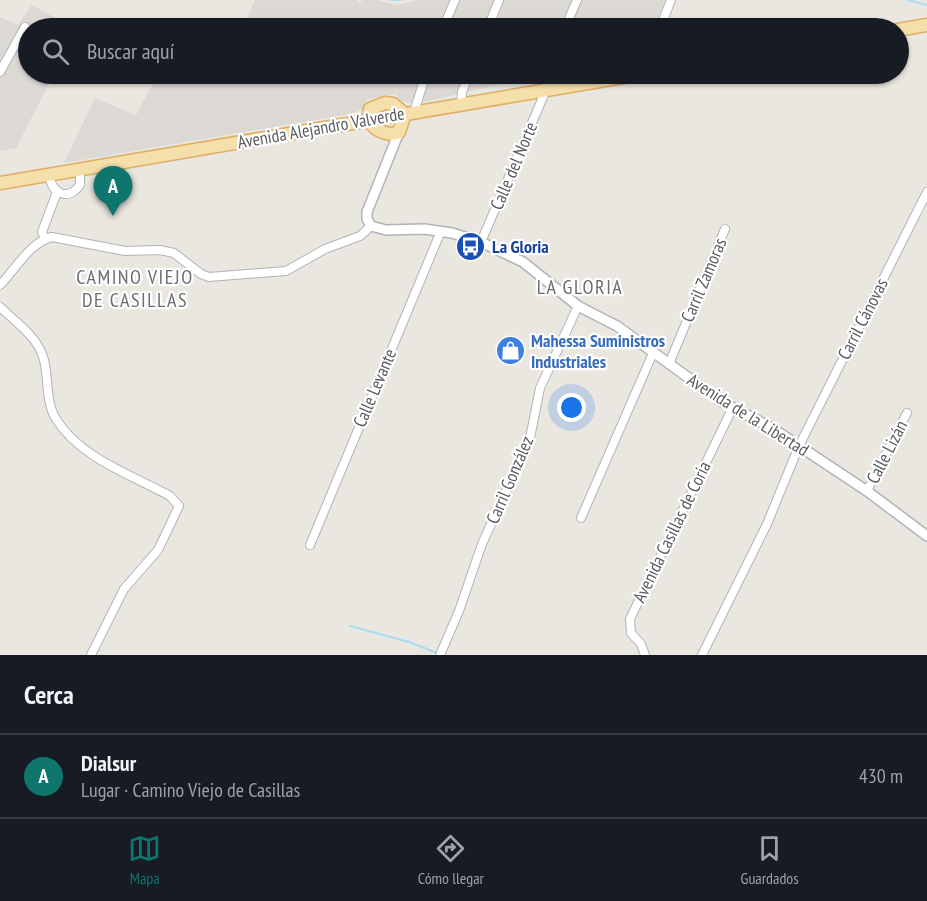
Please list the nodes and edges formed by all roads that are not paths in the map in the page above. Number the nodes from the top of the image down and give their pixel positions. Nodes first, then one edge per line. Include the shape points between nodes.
1 (455, 0) edge
2 (499, 0) edge
3 (578, 0) edge
4 (671, 0) edge
5 (448, 18) edge
6 (492, 18) edge
7 (570, 18) edge
8 (664, 18) edge
9 (927, 25) edge
10 (909, 28) edge
11 (18, 40) edge
12 (0, 72) edge
13 (422, 84) edge
14 (465, 84) edge
15 (547, 84) edge
16 (582, 84) edge
17 (546, 90) junction
18 (461, 104) junction
19 (410, 113) junction
20 (368, 120) junction
21 (384, 132) junction
22 (399, 132) junction
23 (393, 147) junction
24 (80, 170) junction
25 (49, 175) junction
26 (0, 183) edge
27 (57, 192) junction
28 (927, 192) edge
29 (371, 226) junction
30 (726, 229) dead end
31 (441, 231) junction
32 (45, 239) junction
33 (481, 242) junction
34 (0, 285) edge
35 (578, 306) junction
36 (0, 308) edge
37 (653, 353) junction
38 (669, 364) junction
39 (732, 409) junction
40 (907, 412) dead end
41 (798, 446) junction
42 (867, 491) junction
43 (581, 518) dead end
44 (927, 536) edge
45 (310, 545) dead end
46 (91, 655) edge
47 (440, 655) edge
48 (645, 655) edge
49 (702, 655) edge

1 - 5 street
2 - 6 street
3 - 7 street
4 - 8 street
9 - 10 main road
11 - 12 street
13 - 19 street
14 - 18 street
15 - 17 street, Calle del Norte
16 - 17 main road, Avenida Alejandro Valverde
17 - 18 main road, Avenida Alejandro Valverde
17 - 33 street, Calle del Norte
18 - 19 main road, Avenida Alejandro Valverde
19 - 20 main road, Avenida Alejandro Valverde
19 - 22 main road
20 - 21 main road
20 - 24 main road, Avenida Alejandro Valverde
21 - 22 main road
21 - 23 street
22 - 23 street
23 - 29 street via 368,212
24 - 25 main road, Avenida Alejandro Valverde
24 - 27 street via 78,189 68,194
25 - 26 main road, Avenida Alejandro Valverde
25 - 27 street
27 - 32 street via 42,232
28 - 41 street, Carril Cánovas
29 - 31 street, Avenida de la Libertad
29 - 32 street via 360,236 325,249 286,271 209,277 174,254 160,250 125,251 52,237
30 - 38 street, Carril Zamoras
31 - 33 street, Avenida de la Libertad
31 - 45 street, Calle Levante
32 - 34 street
33 - 35 street, Avenida de la Libertad via 523,261
35 - 37 street, Avenida de la Libertad via 617,326
35 - 47 street, Carril González via 540,388 530,438
36 - 46 street via 35,339 44,359 56,419 87,452 170,496 179,506 158,550 124,589
37 - 38 street, Avenida de la Libertad
37 - 43 street
38 - 39 street, Avenida de la Libertad
39 - 41 street, Avenida de la Libertad
39 - 48 street, Avenida Casillas de Coria via 630,620 631,633
40 - 42 street, Calle Lizán
41 - 42 street, Avenida de la Libertad
41 - 49 street, Carril Cánovas via 767,524
42 - 44 street, Avenida de la Libertad

